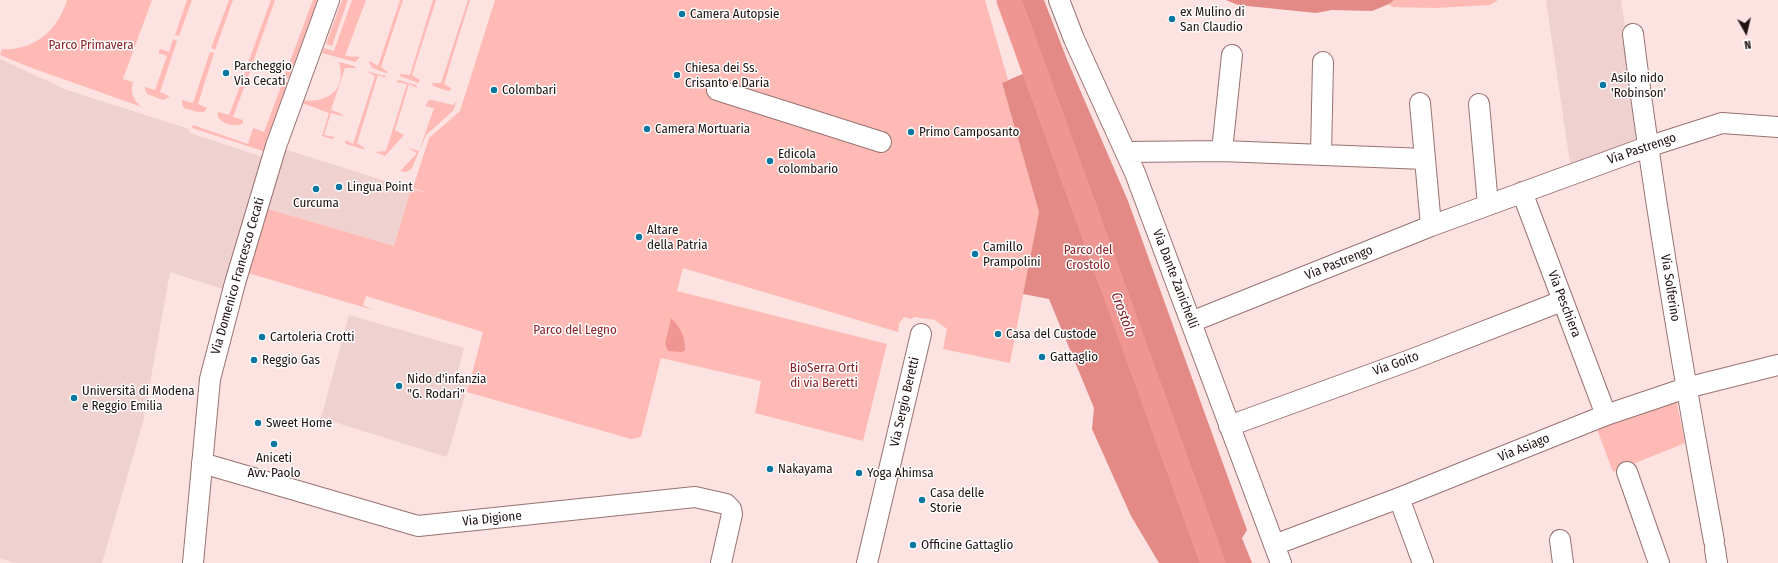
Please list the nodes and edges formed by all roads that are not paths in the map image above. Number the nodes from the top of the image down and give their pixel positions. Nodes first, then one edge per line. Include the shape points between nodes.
1 (329, 0) edge
2 (1058, 0) edge
3 (1634, 34) dead end
4 (1232, 55) dead end
5 (1324, 62) dead end
6 (717, 90) dead end
7 (1420, 103) dead end
8 (1479, 104) dead end
9 (1778, 127) edge
10 (881, 142) dead end
11 (1647, 147) junction
12 (1222, 151) junction
13 (1126, 152) junction
14 (1321, 154) junction
15 (1425, 160) junction
16 (1522, 192) junction
17 (1488, 205) junction
18 (1431, 226) junction
19 (1562, 301) junction
20 (1191, 322) junction
21 (921, 334) dead end
22 (1778, 365) edge
23 (1686, 388) junction
24 (1606, 415) junction
25 (1230, 426) junction
26 (202, 463) junction
27 (1627, 472) dead end
28 (1399, 498) junction
29 (1560, 540) dead end
30 (1274, 545) junction
31 (1716, 551) edge
32 (193, 563) edge
33 (721, 563) edge
34 (867, 563) edge
35 (1281, 563) edge
36 (1423, 563) edge
37 (1563, 563) edge
38 (1659, 563) edge

1 - 26 street, Via Domenico Francesco Cecati via 276,146 235,283 210,380
2 - 13 street, Via Dante Zanichelli
3 - 11 street, Via Solferino
4 - 12 street
5 - 14 street
6 - 10 street
7 - 15 street
8 - 17 street
9 - 11 street, Via Pastrengo via 1722,123
11 - 16 street, Via Pastrengo
11 - 23 street, Via Solferino
12 - 13 street
12 - 14 street
13 - 20 street, Via Dante Zanichelli
14 - 15 street
15 - 18 street
16 - 17 street, Via Pastrengo
16 - 19 street, Via Peschiera
17 - 18 street, Via Pastrengo
18 - 20 street, Via Pastrengo
19 - 24 street, Via Peschiera
19 - 25 street, Via Goito
20 - 25 street, Via Dante Zanichelli
21 - 34 street, Via Sergio Beretti
22 - 23 street, Via Asiago
23 - 24 street, Via Asiago
23 - 31 street, Via Solferino
24 - 28 street, Via Asiago
25 - 30 street, Via Dante Zanichelli
26 - 32 street, Via Domenico Francesco Cecati
26 - 33 street, Via Digione via 418,526 695,497 726,504 731,509
27 - 38 street
28 - 30 street, Via Asiago
28 - 36 street
29 - 37 street
30 - 35 street, Via Dante Zanichelli

